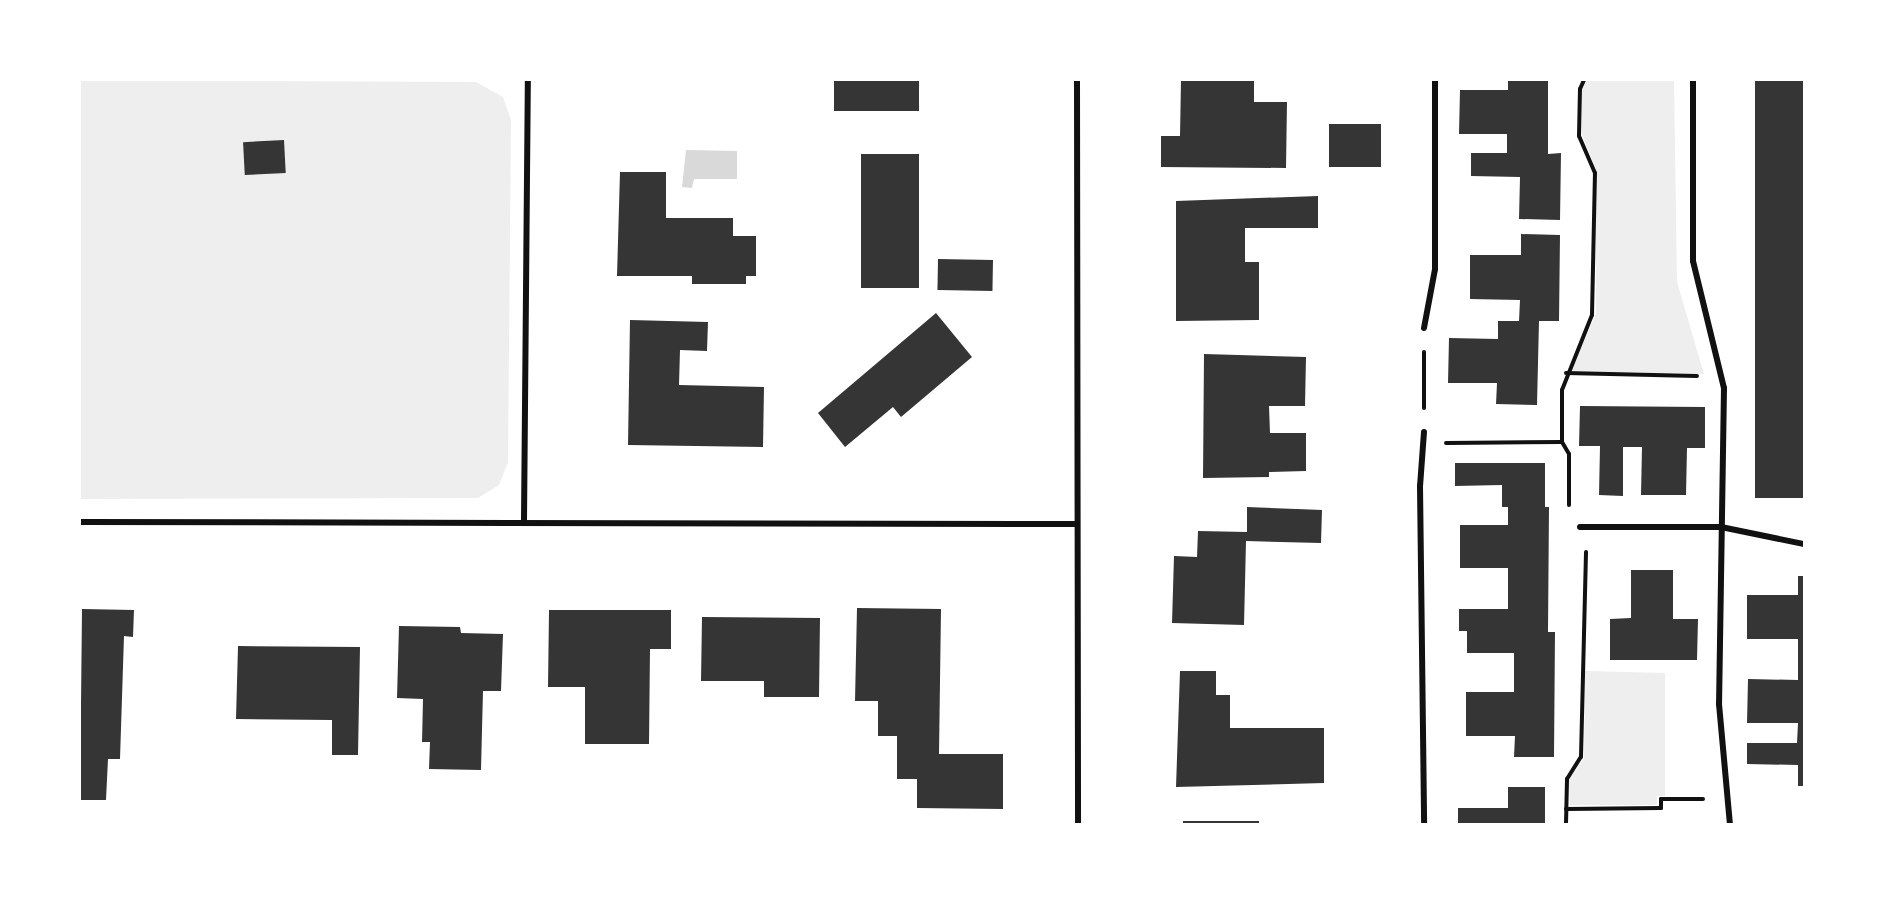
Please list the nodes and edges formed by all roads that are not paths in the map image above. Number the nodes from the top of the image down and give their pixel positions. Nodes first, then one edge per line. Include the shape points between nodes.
1 (528, 80) edge
2 (1077, 80) edge
3 (1435, 80) edge
4 (1693, 80) edge
5 (1424, 328) road end
6 (1424, 432) dead end
7 (524, 521) junction
8 (80, 522) edge
9 (1075, 524) junction
10 (1583, 527) road end
11 (1721, 527) junction
12 (1804, 544) edge
13 (1078, 825) edge
14 (1424, 825) edge
15 (1730, 825) edge

1 - 7 street
2 - 9 street
3 - 5 street via 1434,269
4 - 11 street via 1693,261 1721,377
6 - 14 street via 1420,486
7 - 8 street
7 - 9 street
9 - 13 street
10 - 11 street
11 - 12 street
11 - 15 street via 1719,704

